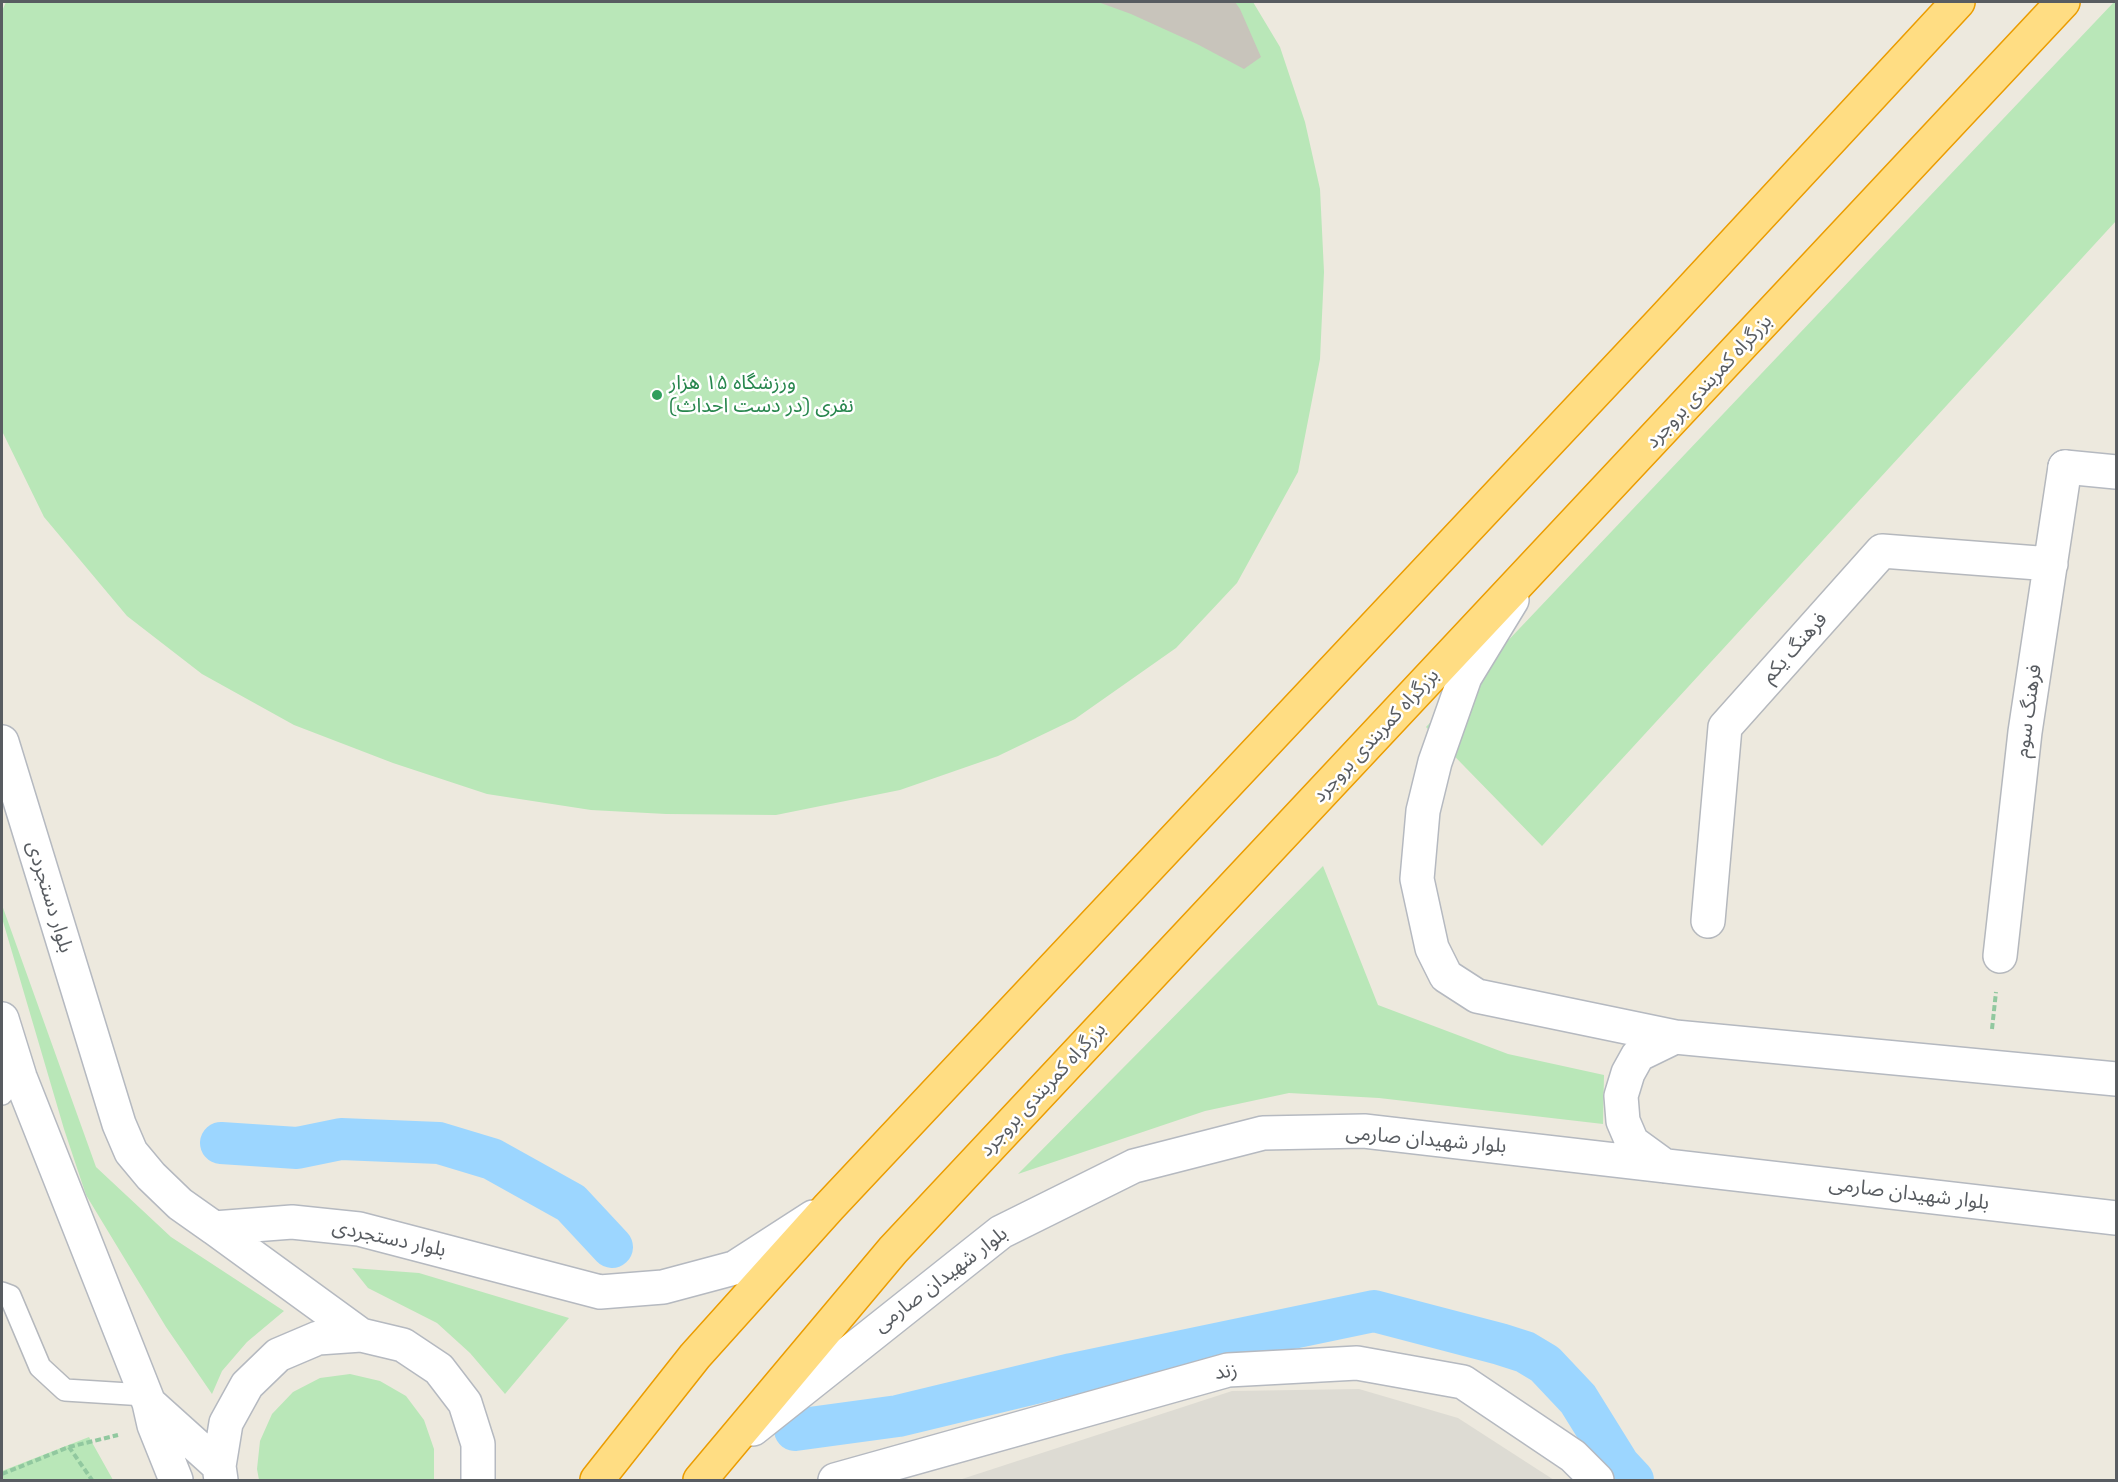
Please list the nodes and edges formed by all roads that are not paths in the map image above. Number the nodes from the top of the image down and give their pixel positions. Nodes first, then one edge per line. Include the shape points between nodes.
1 (1958, 2) edge
2 (2063, 2) edge
3 (2116, 472) edge
4 (2051, 564) junction
5 (1527, 575) junction
6 (2, 742) edge
7 (1708, 921) dead end
8 (2000, 956) road end
9 (2, 1019) edge
10 (1675, 1037) junction
11 (12, 1053) junction
12 (2116, 1079) edge
13 (2, 1094) edge
14 (1665, 1166) junction
15 (829, 1207) junction
16 (2116, 1218) edge
17 (214, 1228) junction
18 (2, 1293) edge
19 (361, 1335) junction
20 (149, 1408) junction
21 (721, 1455) junction
22 (220, 1473) edge
23 (176, 1480) edge
24 (478, 1480) edge
25 (597, 1480) edge
26 (700, 1480) edge
27 (835, 1480) edge
28 (1597, 1480) edge

1 - 15 highway
2 - 5 highway, بزرگراه کمربندی بروجرد
3 - 4 street, فرهنگ سوم via 2065,467
4 - 7 street, فرهنگ یکم via 1882,551 1725,727
4 - 8 street, فرهنگ سوم via 2025,732
5 - 10 street via 1466,677 1435,762 1423,811 1417,879 1432,948 1446,976 1477,996
5 - 21 highway, بزرگراه کمربندی بروجرد via 893,1250
6 - 17 street, بلوار دستجردی via 119,1124 131,1152 180,1204
9 - 11 street
10 - 12 street
10 - 14 street via 1638,1055 1621,1096 1623,1121 1632,1142
11 - 13 lane
11 - 20 street
14 - 16 street, بلوار شهیدان صارمی
14 - 21 street, بلوار شهیدان صارمی via 1364,1131 1263,1133 1134,1166 1001,1232
15 - 17 street, بلوار دستجردی via 734,1268 663,1287 600,1292 359,1229 292,1222
15 - 25 highway via 695,1356
17 - 19 street
18 - 20 lane via 10,1296 40,1367 65,1390
19 - 22 street via 318,1338 278,1355 247,1385 226,1423
19 - 24 street via 403,1345 439,1369 465,1403 478,1444
20 - 22 street
20 - 23 street
21 - 26 highway, بزرگراه کمربندی بروجرد
27 - 28 street, زند via 1228,1370 1357,1363 1463,1382 1573,1456

